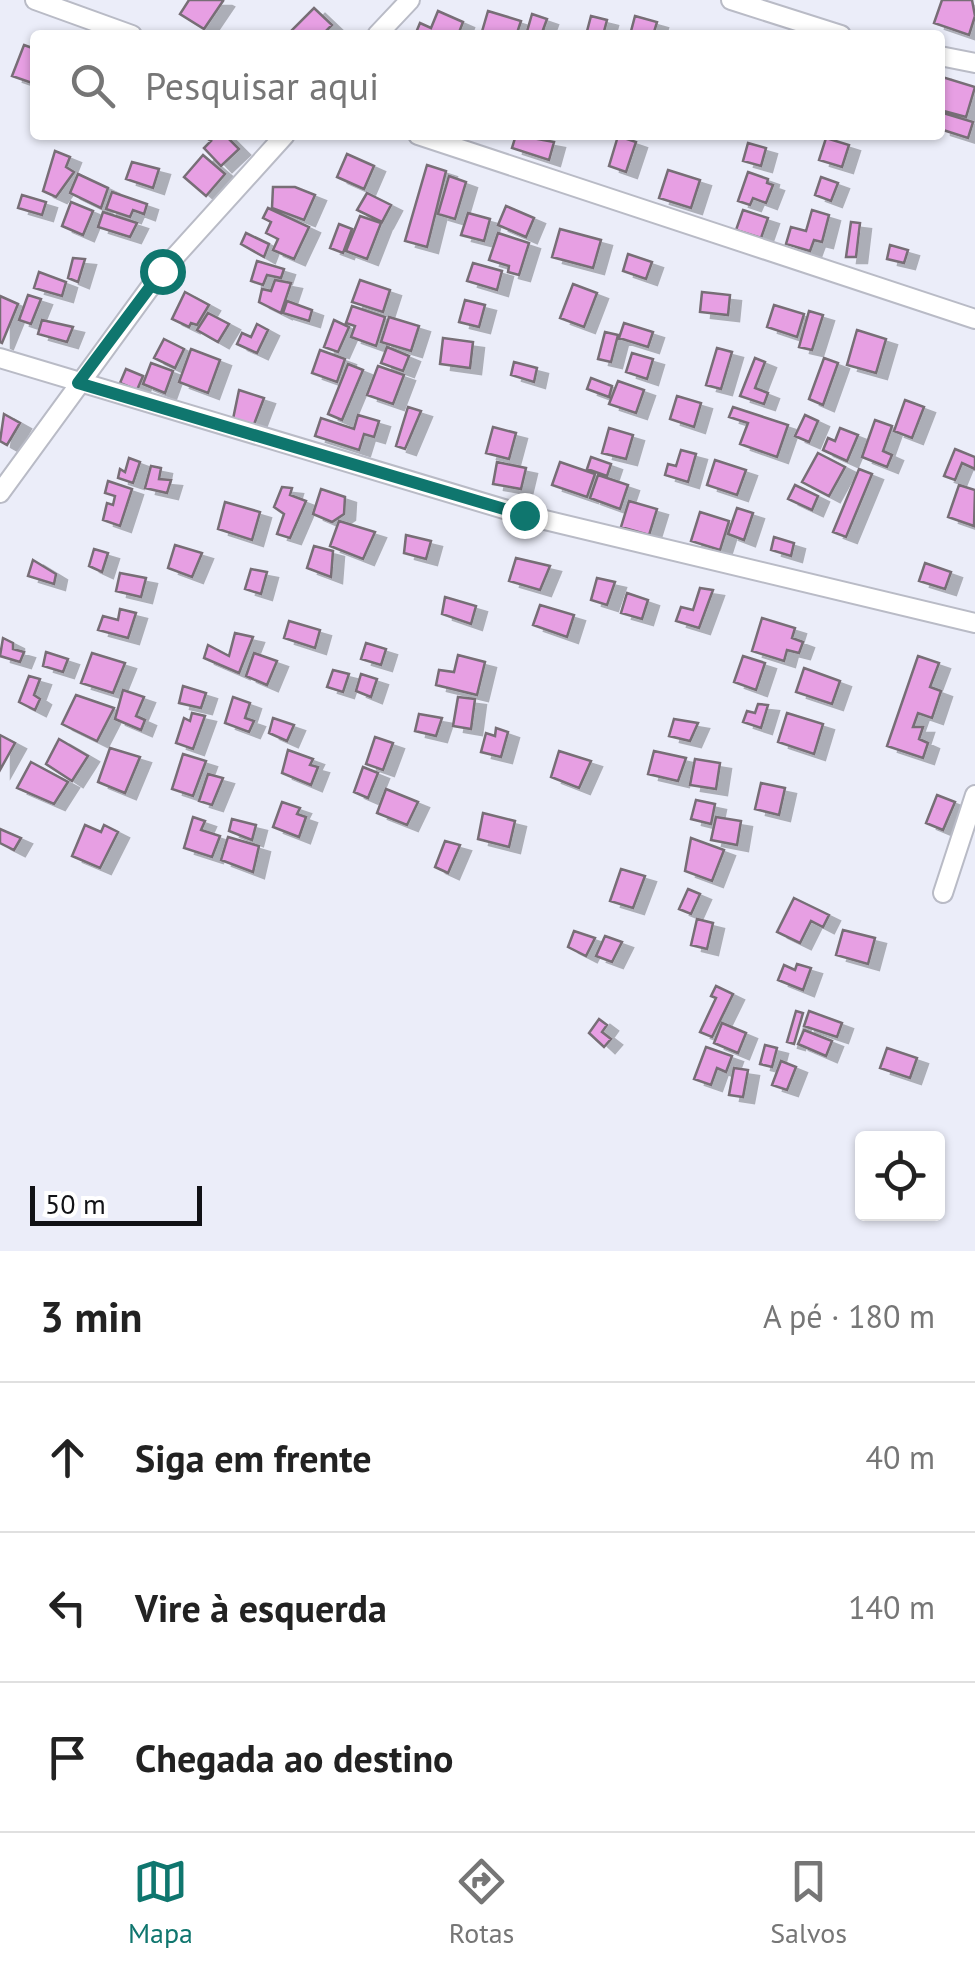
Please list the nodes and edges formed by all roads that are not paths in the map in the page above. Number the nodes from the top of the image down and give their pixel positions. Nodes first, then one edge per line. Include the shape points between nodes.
1 (35, 0) edge
2 (410, 0) edge
3 (731, 0) edge
4 (118, 30) edge
5 (382, 30) edge
6 (825, 30) edge
7 (945, 57) edge
8 (975, 63) edge
9 (280, 140) edge
10 (433, 140) edge
11 (975, 319) edge
12 (0, 358) edge
13 (78, 383) junction
14 (0, 494) edge
15 (975, 622) edge
16 (975, 795) edge
17 (943, 893) dead end

1 - 4 street
2 - 5 street
3 - 6 street
7 - 8 street
9 - 13 street via 162,271
10 - 11 street
12 - 13 street
13 - 14 street
13 - 15 street via 524,515
16 - 17 street

